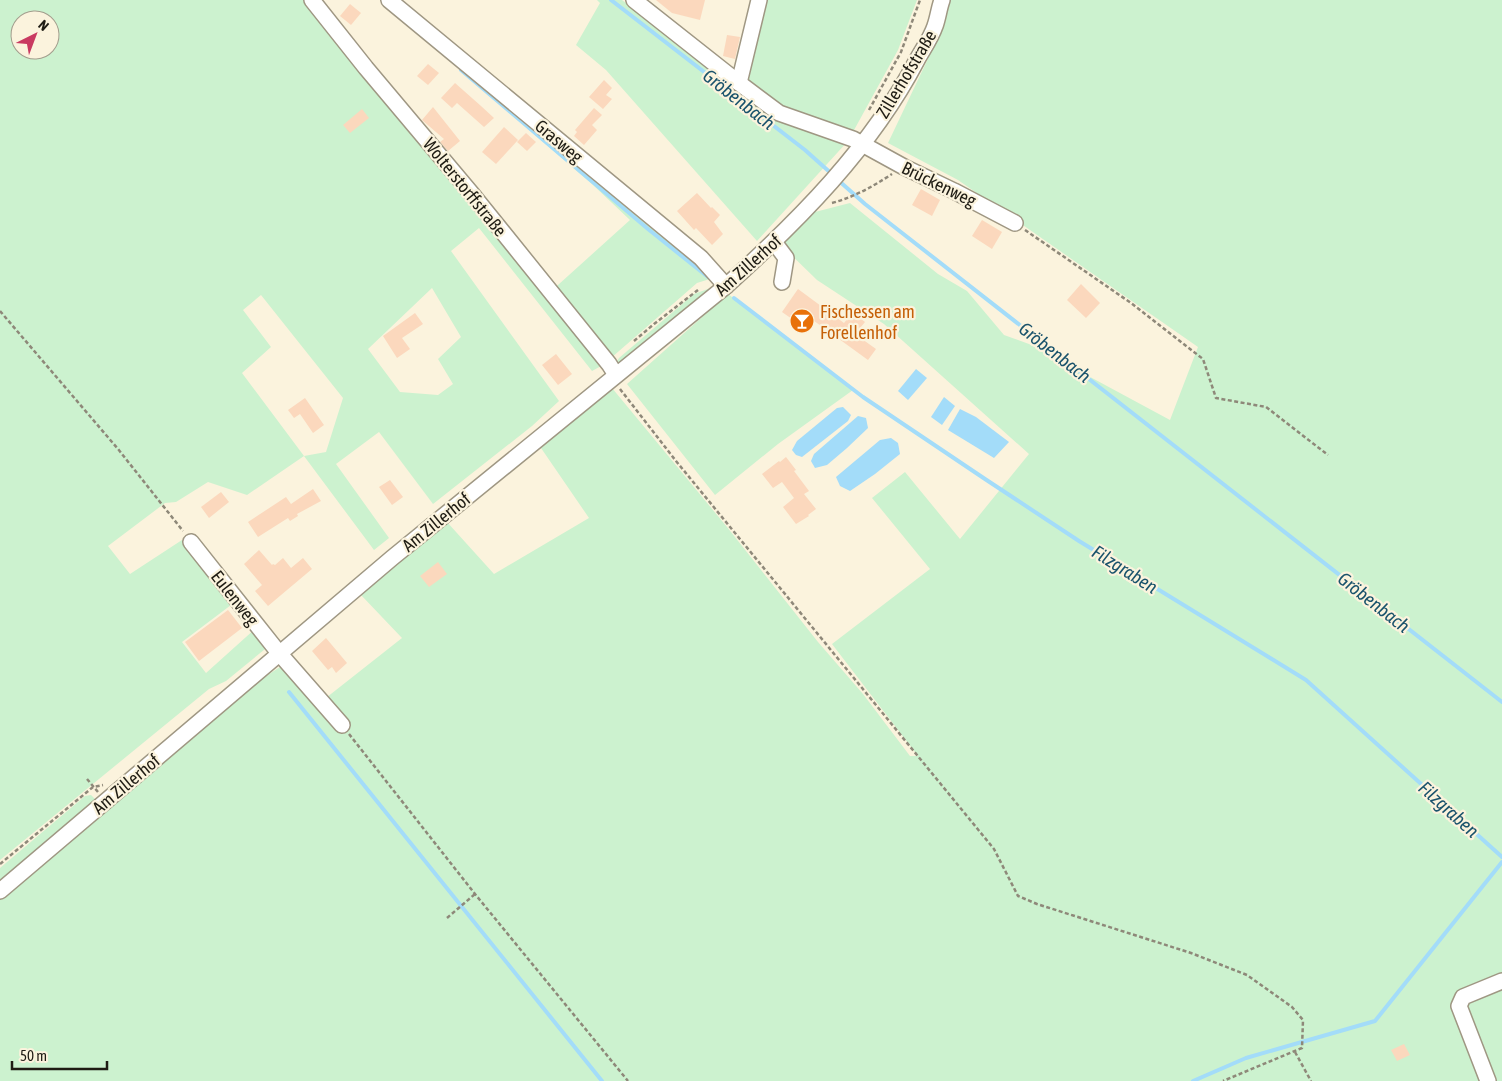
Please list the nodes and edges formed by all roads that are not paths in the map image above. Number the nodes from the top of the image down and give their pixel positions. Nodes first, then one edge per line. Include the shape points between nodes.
1 (312, 0) edge
2 (389, 0) edge
3 (758, 0) edge
4 (942, 0) edge
5 (641, 2) edge
6 (738, 83) junction
7 (862, 145) junction
8 (1015, 223) road end
9 (774, 242) junction
10 (782, 282) dead end
11 (726, 286) junction
12 (614, 377) junction
13 (192, 542) road end
14 (279, 653) junction
15 (342, 725) road end
16 (0, 891) edge
17 (1502, 981) edge
18 (1493, 1079) edge

1 - 12 street, Wolterstorffstraße via 609,364
2 - 11 street, Grasweg via 701,258
3 - 6 street
4 - 7 street, Zillerhofstraße via 935,26 903,86
5 - 6 street, Brückenweg
6 - 7 street, Brückenweg via 778,113
7 - 8 street, Brückenweg
7 - 9 street, Am Zillerhof
9 - 10 street via 786,258
9 - 11 street, Am Zillerhof
11 - 12 street, Am Zillerhof
12 - 14 street, Am Zillerhof
13 - 14 street, Eulenweg
14 - 15 street, Eulenweg
14 - 16 street, Am Zillerhof
17 - 18 street via 1463,998 1458,1006

